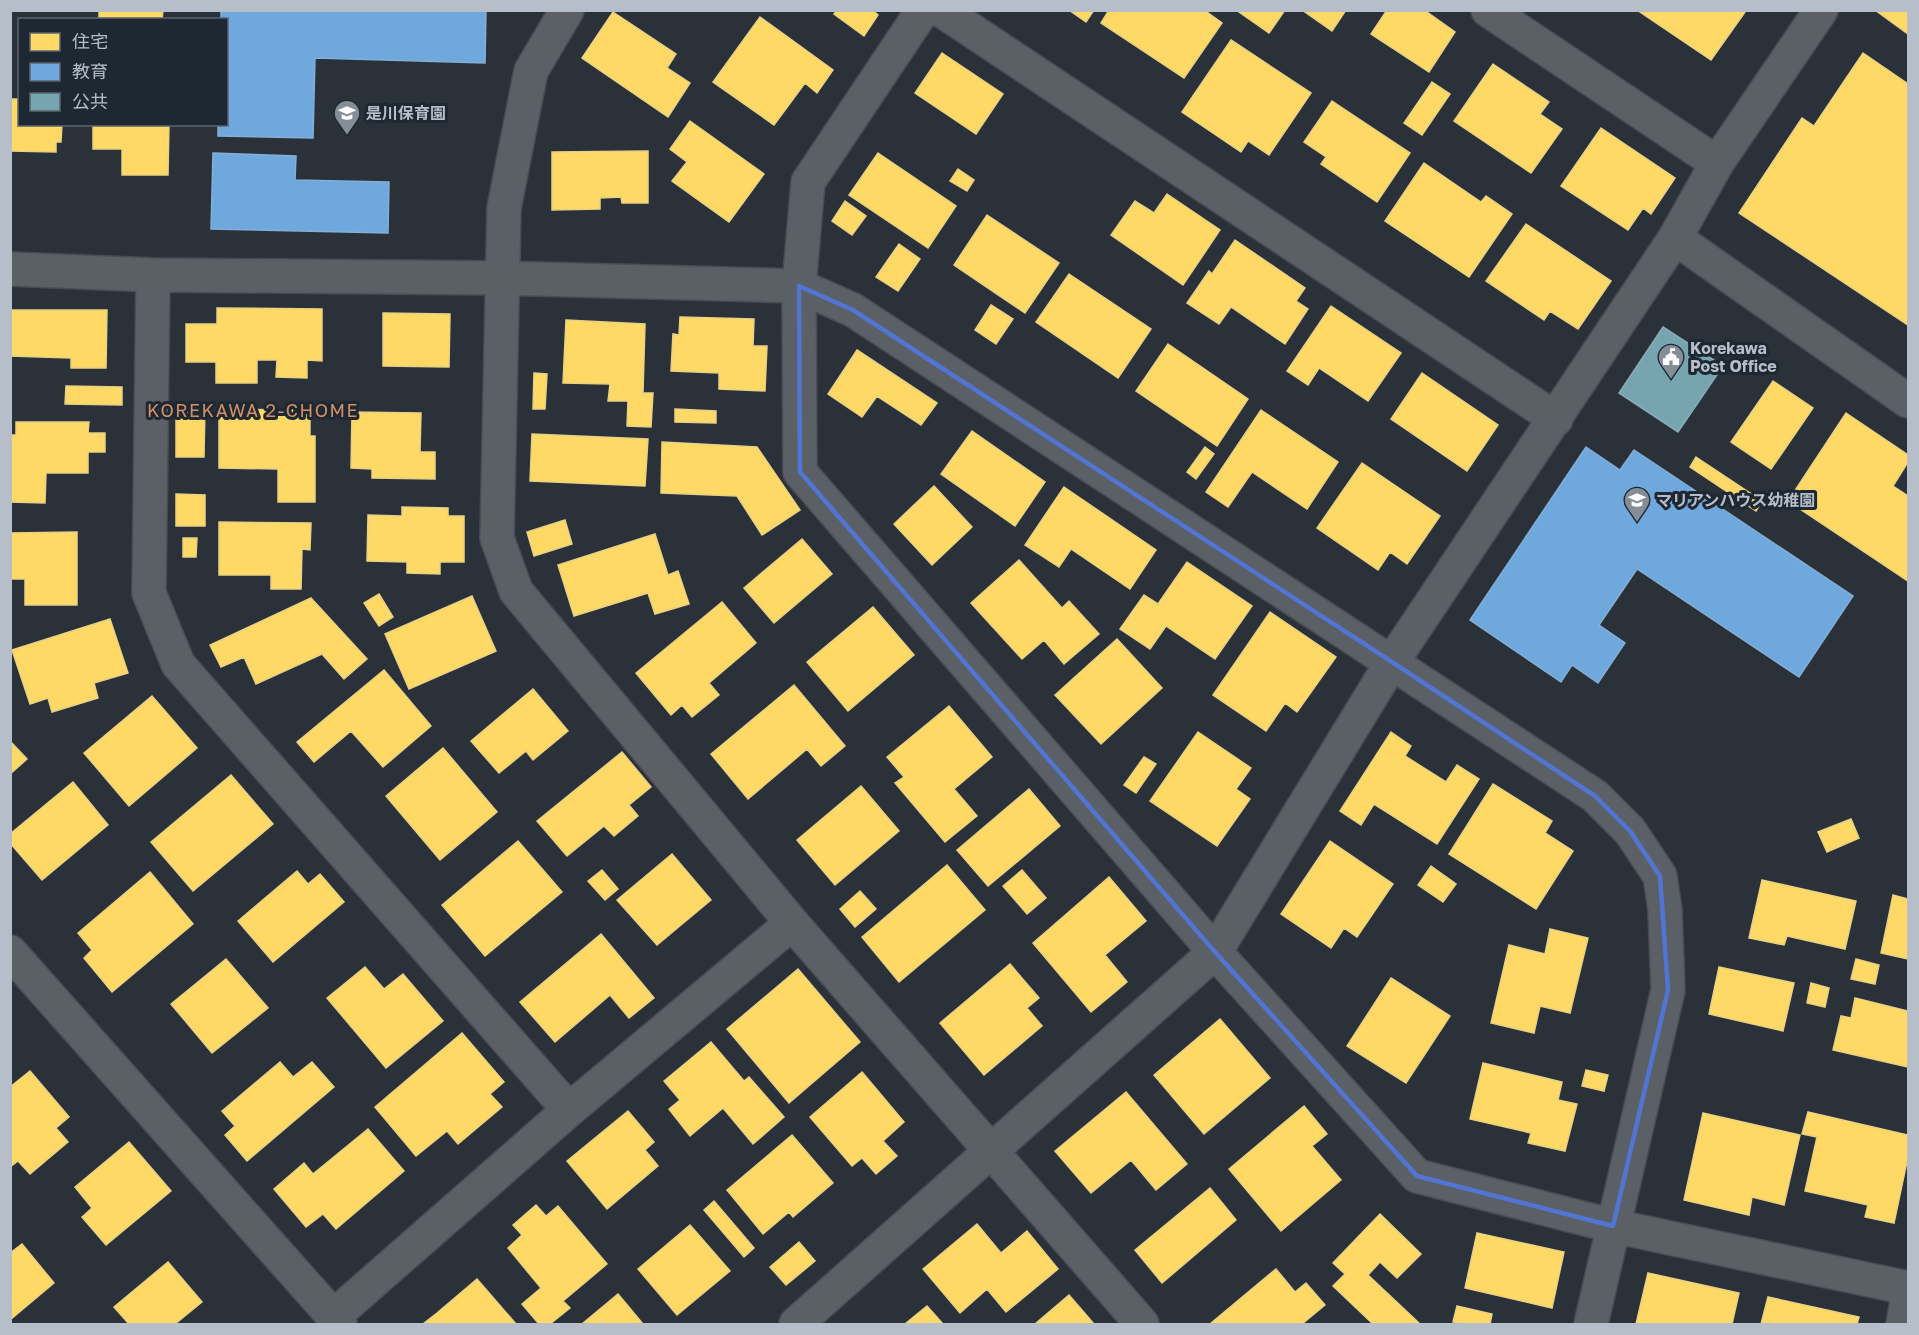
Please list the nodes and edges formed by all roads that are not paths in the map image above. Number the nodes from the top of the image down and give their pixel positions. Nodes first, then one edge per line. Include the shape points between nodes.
1 (567, 10) edge
2 (923, 10) edge
3 (941, 10) edge
4 (1488, 10) edge
5 (1821, 10) edge
6 (1717, 163) junction
7 (1675, 238) junction
8 (10, 269) edge
9 (153, 274) junction
10 (502, 278) junction
11 (799, 286) junction
12 (1908, 401) edge
13 (1556, 419) junction
14 (1392, 662) junction
15 (792, 923) junction
16 (10, 952) edge
17 (1215, 952) junction
18 (569, 1110) junction
19 (992, 1150) junction
20 (1613, 1226) junction
21 (1908, 1288) edge
22 (1908, 1295) edge
23 (337, 1320) edge
24 (796, 1324) edge
25 (1142, 1324) edge
26 (1591, 1324) edge
27 (1903, 1324) edge

1 - 10 street via 531,71 504,208
2 - 11 street via 808,182
3 - 13 street
4 - 6 street
5 - 6 street
6 - 7 street
7 - 12 street
7 - 13 street
8 - 9 street
9 - 10 street
9 - 18 street via 149,593 178,663
10 - 11 street
10 - 15 street via 497,538 516,591
11 - 14 street via 853,310
11 - 17 street via 800,472
13 - 14 street
14 - 17 street
14 - 20 street via 1595,796 1630,831 1660,876 1668,990
15 - 18 street
15 - 19 street
16 - 23 street
17 - 19 street
17 - 20 street via 1417,1176
18 - 23 street
19 - 24 street
19 - 25 street
20 - 21 street
20 - 26 street
22 - 27 street

